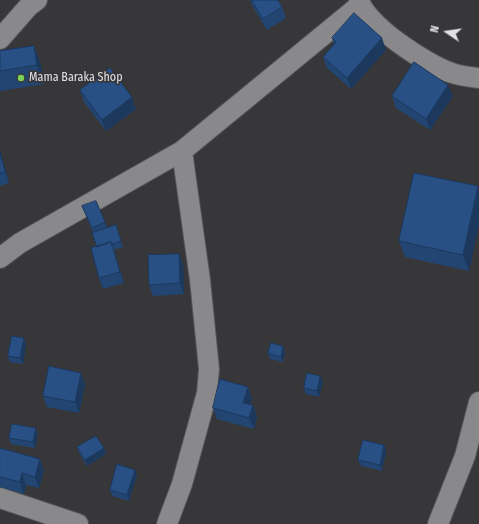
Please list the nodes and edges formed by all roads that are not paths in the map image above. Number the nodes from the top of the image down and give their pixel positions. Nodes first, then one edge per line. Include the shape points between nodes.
1 (37, 0) edge
2 (359, 2) edge
3 (0, 39) edge
4 (479, 78) edge
5 (182, 151) junction
6 (0, 258) edge
7 (479, 402) edge
8 (0, 498) edge
9 (78, 524) edge
10 (167, 524) edge
11 (438, 524) edge

1 - 3 street
2 - 4 street via 379,26 423,61 452,74
2 - 5 street
5 - 6 street via 20,243
5 - 10 street via 200,280 209,369 207,392 182,484
7 - 11 street via 465,456
8 - 9 street

